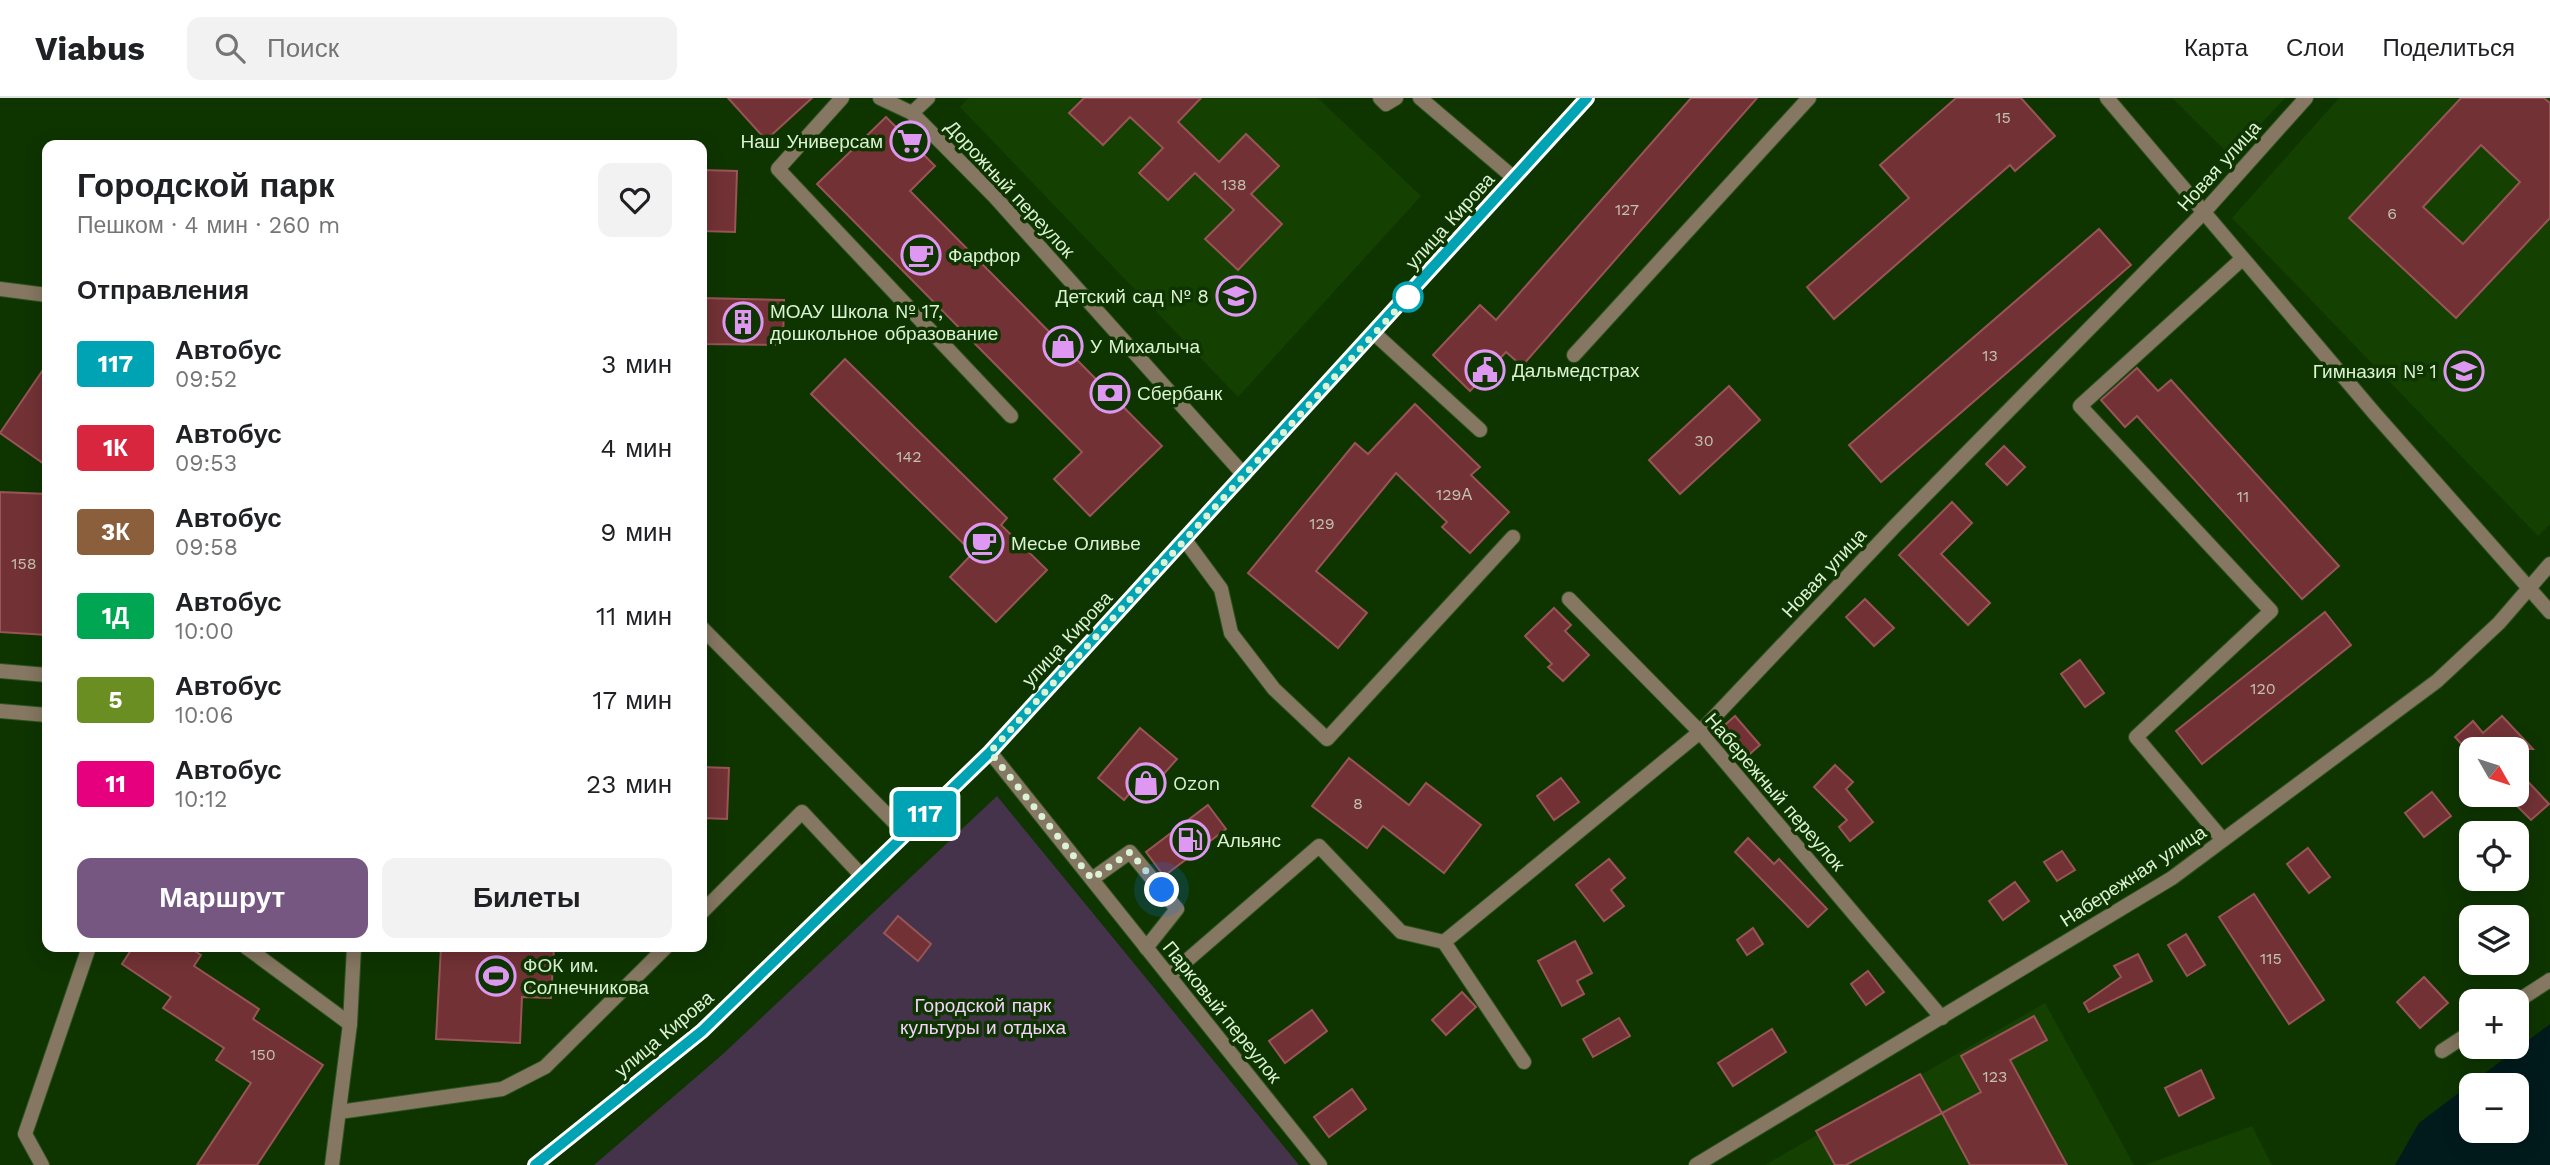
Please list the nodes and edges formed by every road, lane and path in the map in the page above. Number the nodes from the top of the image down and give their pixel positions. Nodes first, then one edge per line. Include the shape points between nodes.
1 (842, 98) edge
2 (880, 98) edge
3 (929, 98) edge
4 (1380, 98) edge
5 (1395, 98) edge
6 (1420, 98) edge
7 (1587, 98) edge
8 (1809, 98) edge
9 (2106, 98) edge
10 (2306, 98) edge
11 (912, 113) junction
12 (1514, 178) junction
13 (2204, 212) junction
14 (2242, 259) junction
15 (0, 289) edge
16 (42, 294) edge
17 (1374, 334) junction
18 (1573, 355) dead end
19 (1011, 416) dead end
20 (1480, 430) dead end
21 (1244, 475) junction
22 (1513, 537) dead end
23 (1185, 540) junction
24 (2550, 564) edge
25 (2529, 587) junction
26 (1569, 599) dead end
27 (2550, 612) edge
28 (707, 633) edge
29 (0, 671) edge
30 (42, 675) edge
31 (0, 711) edge
32 (42, 715) edge
33 (1700, 732) junction
34 (990, 752) junction
35 (905, 834) junction
36 (2223, 840) junction
37 (861, 876) junction
38 (1092, 879) junction
39 (707, 907) edge
40 (1444, 942) junction
41 (1146, 948) junction
42 (87, 952) edge
43 (253, 952) edge
44 (354, 952) edge
45 (661, 952) edge
46 (1169, 976) junction
47 (2550, 980) edge
48 (2529, 994) edge
49 (1942, 1018) junction
50 (350, 1024) junction
51 (2459, 1040) edge
52 (2442, 1051) dead end
53 (1524, 1062) dead end
54 (339, 1112) junction
55 (42, 1165) edge
56 (332, 1165) edge
57 (536, 1165) edge
58 (1320, 1165) edge
59 (1696, 1165) edge

1 - 19 street via 778,169
2 - 11 street, Дорожный переулок
3 - 11 street
4 - 5 street via 1386,104
6 - 12 street
7 - 12 main road, улица Кирова
8 - 18 street
9 - 13 street
10 - 13 street, Новая улица
11 - 21 street, Дорожный переулок via 995,197
12 - 17 main road, улица Кирова
13 - 14 street
13 - 33 street, Новая улица
14 - 25 street
14 - 36 street via 2080,406 2271,611 2136,737
15 - 16 street
17 - 20 street
17 - 21 main road, улица Кирова
21 - 23 main road, улица Кирова
22 - 23 street via 1327,739 1274,690 1231,633 1221,589
23 - 34 main road, улица Кирова
24 - 25 street, Набережная улица
25 - 27 street
25 - 36 street, Набережная улица via 2499,623 2437,681
26 - 33 street, Набережный переулок
28 - 35 street
29 - 30 street
31 - 32 street
33 - 40 street, Новая улица
33 - 49 street, Набережный переулок
34 - 35 main road, улица Кирова
34 - 38 street, Парковый переулок
35 - 37 main road, улица Кирова
36 - 49 street, Набережная улица via 2172,878
37 - 39 street via 802,812
37 - 57 main road, улица Кирова via 702,1031
38 - 41 street, Парковый переулок
38 - 41 street via 1130,852 1177,909
40 - 46 street via 1401,932 1320,846
40 - 53 street
41 - 46 street, Парковый переулок
42 - 55 street via 25,1134
43 - 50 street
44 - 50 street
45 - 54 street via 545,1067 502,1089
46 - 58 street, Парковый переулок
47 - 48 street
49 - 59 street, Набережная улица
50 - 54 street
51 - 52 street
54 - 56 street

